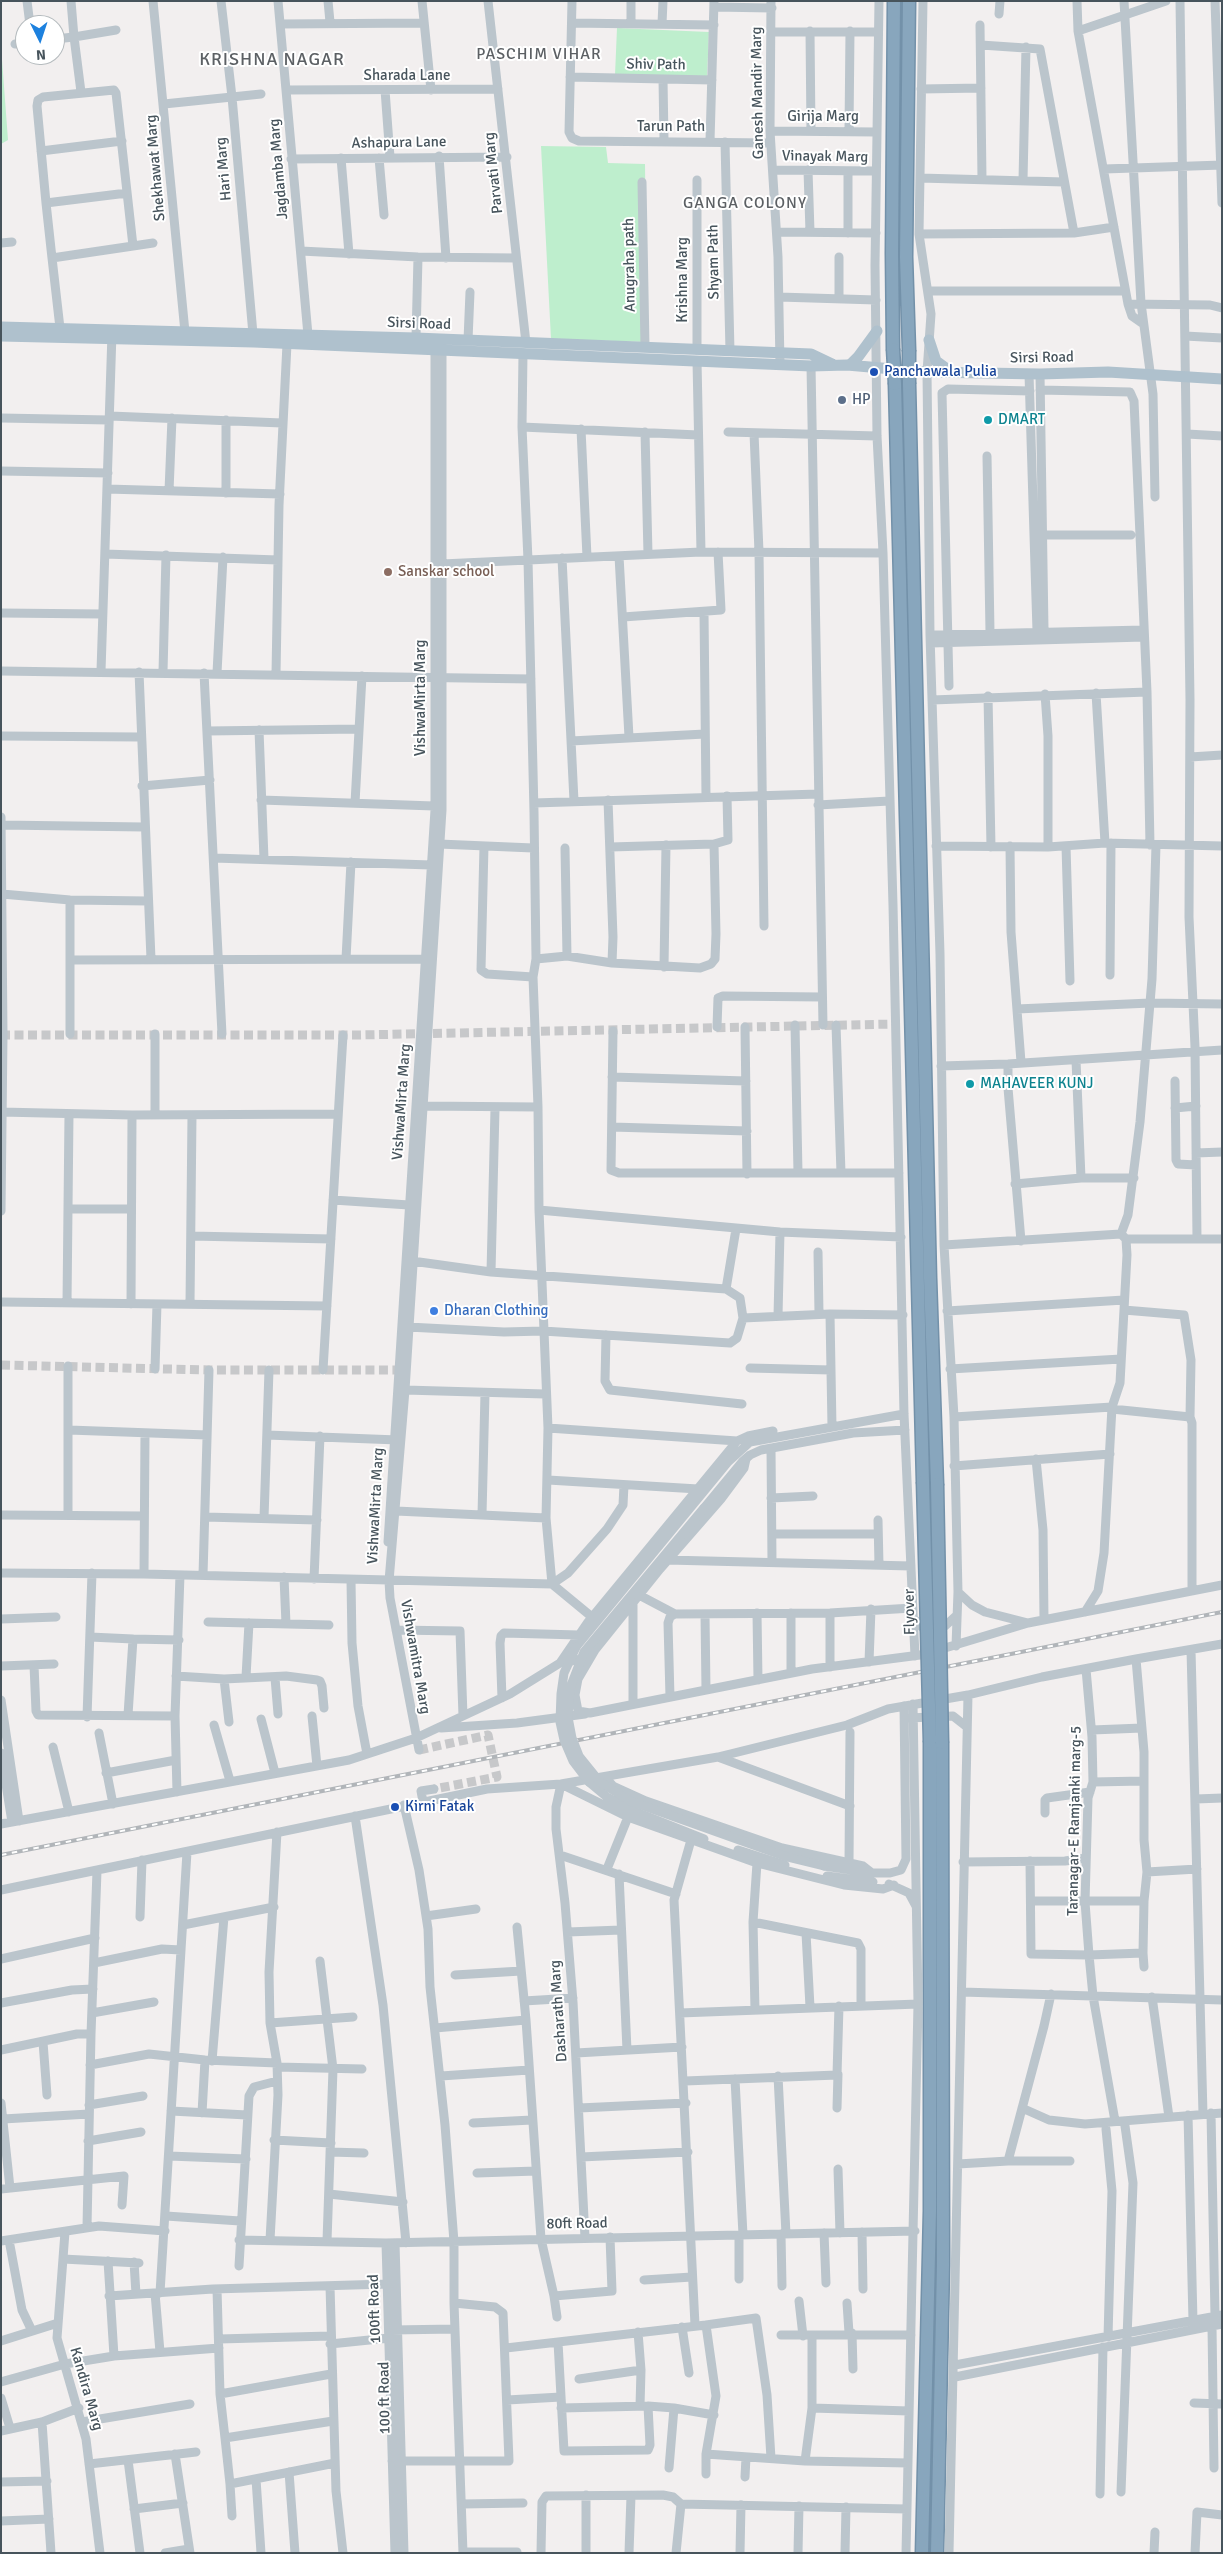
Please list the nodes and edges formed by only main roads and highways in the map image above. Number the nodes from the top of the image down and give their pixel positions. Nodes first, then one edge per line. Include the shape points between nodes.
1 (894, 1) edge
2 (909, 1) edge
3 (1, 327) edge
4 (877, 331) road end
5 (113, 334) junction
6 (1, 336) edge
7 (929, 340) road end
8 (439, 345) junction
9 (524, 348) junction
10 (697, 355) junction
11 (780, 359) junction
12 (834, 364) junction
13 (850, 365) junction
14 (954, 373) junction
15 (1222, 379) edge
16 (936, 1743) junction
17 (922, 2553) edge
18 (937, 2553) edge

1 - 16 highway, Flyover, bridge via 894,349 923,1482
2 - 16 highway, Flyover, bridge via 906,257 937,1484
3 - 5 main road, Sirsi Road via 60,328
4 - 13 main road
5 - 6 main road, Sirsi Road
5 - 8 main road, Sirsi Road via 288,344
5 - 8 main road, Sirsi Road via 185,332 416,338
7 - 14 main road via 936,361
8 - 9 main road, Sirsi Road
8 - 9 main road, Sirsi Road via 468,340
9 - 10 main road, Sirsi Road
9 - 10 main road, Sirsi Road via 646,347
10 - 11 main road, Sirsi Road
10 - 11 main road, Sirsi Road via 730,351
11 - 12 main road, Sirsi Road via 811,366
11 - 12 main road, Sirsi Road via 811,354
12 - 13 main road, Sirsi Road
13 - 14 main road, Sirsi Road
14 - 15 main road, Sirsi Road via 1108,372
16 - 17 highway
16 - 18 highway via 943,2255

